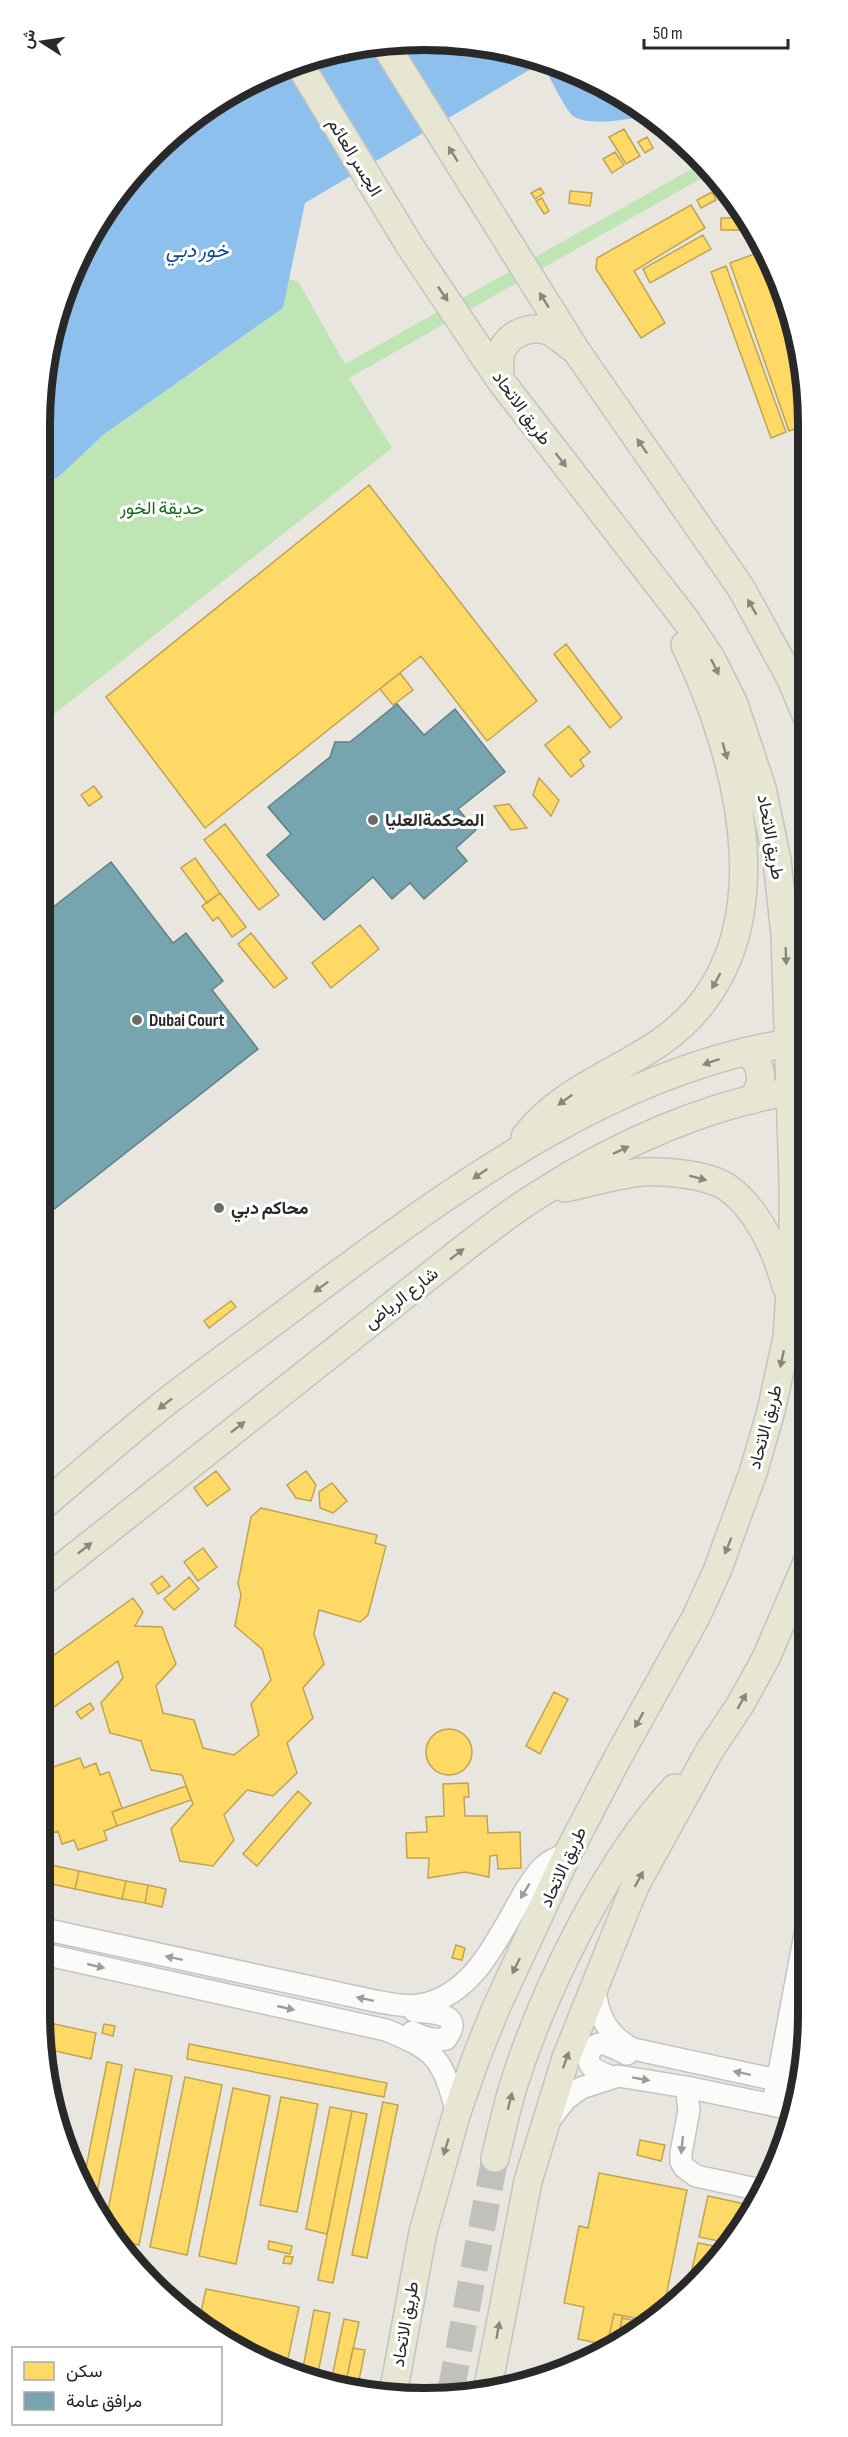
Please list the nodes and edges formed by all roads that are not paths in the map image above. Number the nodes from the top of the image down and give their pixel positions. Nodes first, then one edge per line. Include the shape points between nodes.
1 (389, 51) edge
2 (303, 70) edge
3 (410, 246) joint
4 (575, 349) junction
5 (500, 380) junction
6 (656, 581) junction
7 (798, 697) edge
8 (762, 788) junction
9 (798, 905) edge
10 (798, 1042) edge
11 (747, 1051) junction
12 (798, 1090) edge
13 (752, 1100) junction
14 (515, 1151) junction
15 (538, 1195) junction
16 (790, 1314) junction
17 (49, 1501) edge
18 (49, 1577) edge
19 (798, 1583) edge
20 (710, 1750) junction
21 (567, 1855) junction
22 (49, 1930) edge
23 (49, 1955) edge
24 (798, 1970) edge
25 (595, 1988) junction
26 (395, 2005) junction
27 (386, 2030) junction
28 (648, 2054) junction
29 (611, 2077) junction
30 (777, 2080) junction
31 (791, 2083) edge
32 (686, 2087) junction
33 (773, 2105) junction
34 (786, 2108) edge
35 (457, 2112) junction
36 (542, 2131) junction
37 (495, 2158) tunnel mouth
38 (755, 2189) edge
39 (489, 2381) edge
40 (394, 2386) edge

4 -> 1 main road
2 - 3 main road, الجسر العائم
3 -> 5 main road, طريق الاتحاد
4 - 5 main road via 547,331 531,329 516,334 500,355
7 -> 4 main road via 741,588
5 -> 6 main road, طريق الاتحاد
6 -> 8 main road, طريق الاتحاد via 711,658 734,704
6 -> 14 main road via 697,670 728,761 743,839 742,902 737,932 712,989 685,1023 662,1042 571,1095 531,1129
8 - 9 main road via 776,810 790,852
8 -> 10 main road, طريق الاتحاد via 777,860
10 - 11 main road
10 - 12 main road, طريق الاتحاد
11 - 13 main road via 761,1074
11 -> 14 main road via 664,1078
12 - 13 main road, شارع الرياض
12 - 16 main road, طريق الاتحاد
15 -> 13 main road, شارع الرياض via 601,1159 681,1122
14 -> 17 main road via 356,1261 164,1404
15 -> 16 main road via 641,1172 699,1177 727,1187 764,1232 777,1258
18 -> 15 main road, شارع الرياض via 467,1246
16 -> 21 main road, طريق الاتحاد via 771,1411 726,1549 696,1617
20 -> 19 main road via 766,1658
25 -> 20 main road via 635,1886
37 -> 20 main road via 514,2086 539,2017 604,1884 636,1836
21 -> 26 street via 538,1870 491,1948 456,1990 424,2004
21 -> 35 main road, طريق الاتحاد via 496,2008
26 -> 22 street
23 -> 27 street
24 - 30 street
25 - 28 street via 602,2019 611,2034 625,2045
36 -> 25 main road
26 - 27 street via 446,2016 451,2031 441,2040 402,2028
27 - 35 street via 423,2046 435,2056 446,2072
28 - 29 street via 636,2057 596,2045 590,2050 590,2064
30 -> 28 street
29 -> 32 street
29 - 36 street via 573,2093
30 - 31 street
30 - 33 street
32 - 33 street
32 -> 38 street via 689,2110 681,2153 685,2168 696,2176
33 - 34 street
35 -> 40 main road, طريق الاتحاد via 423,2232
39 -> 36 main road via 524,2200

